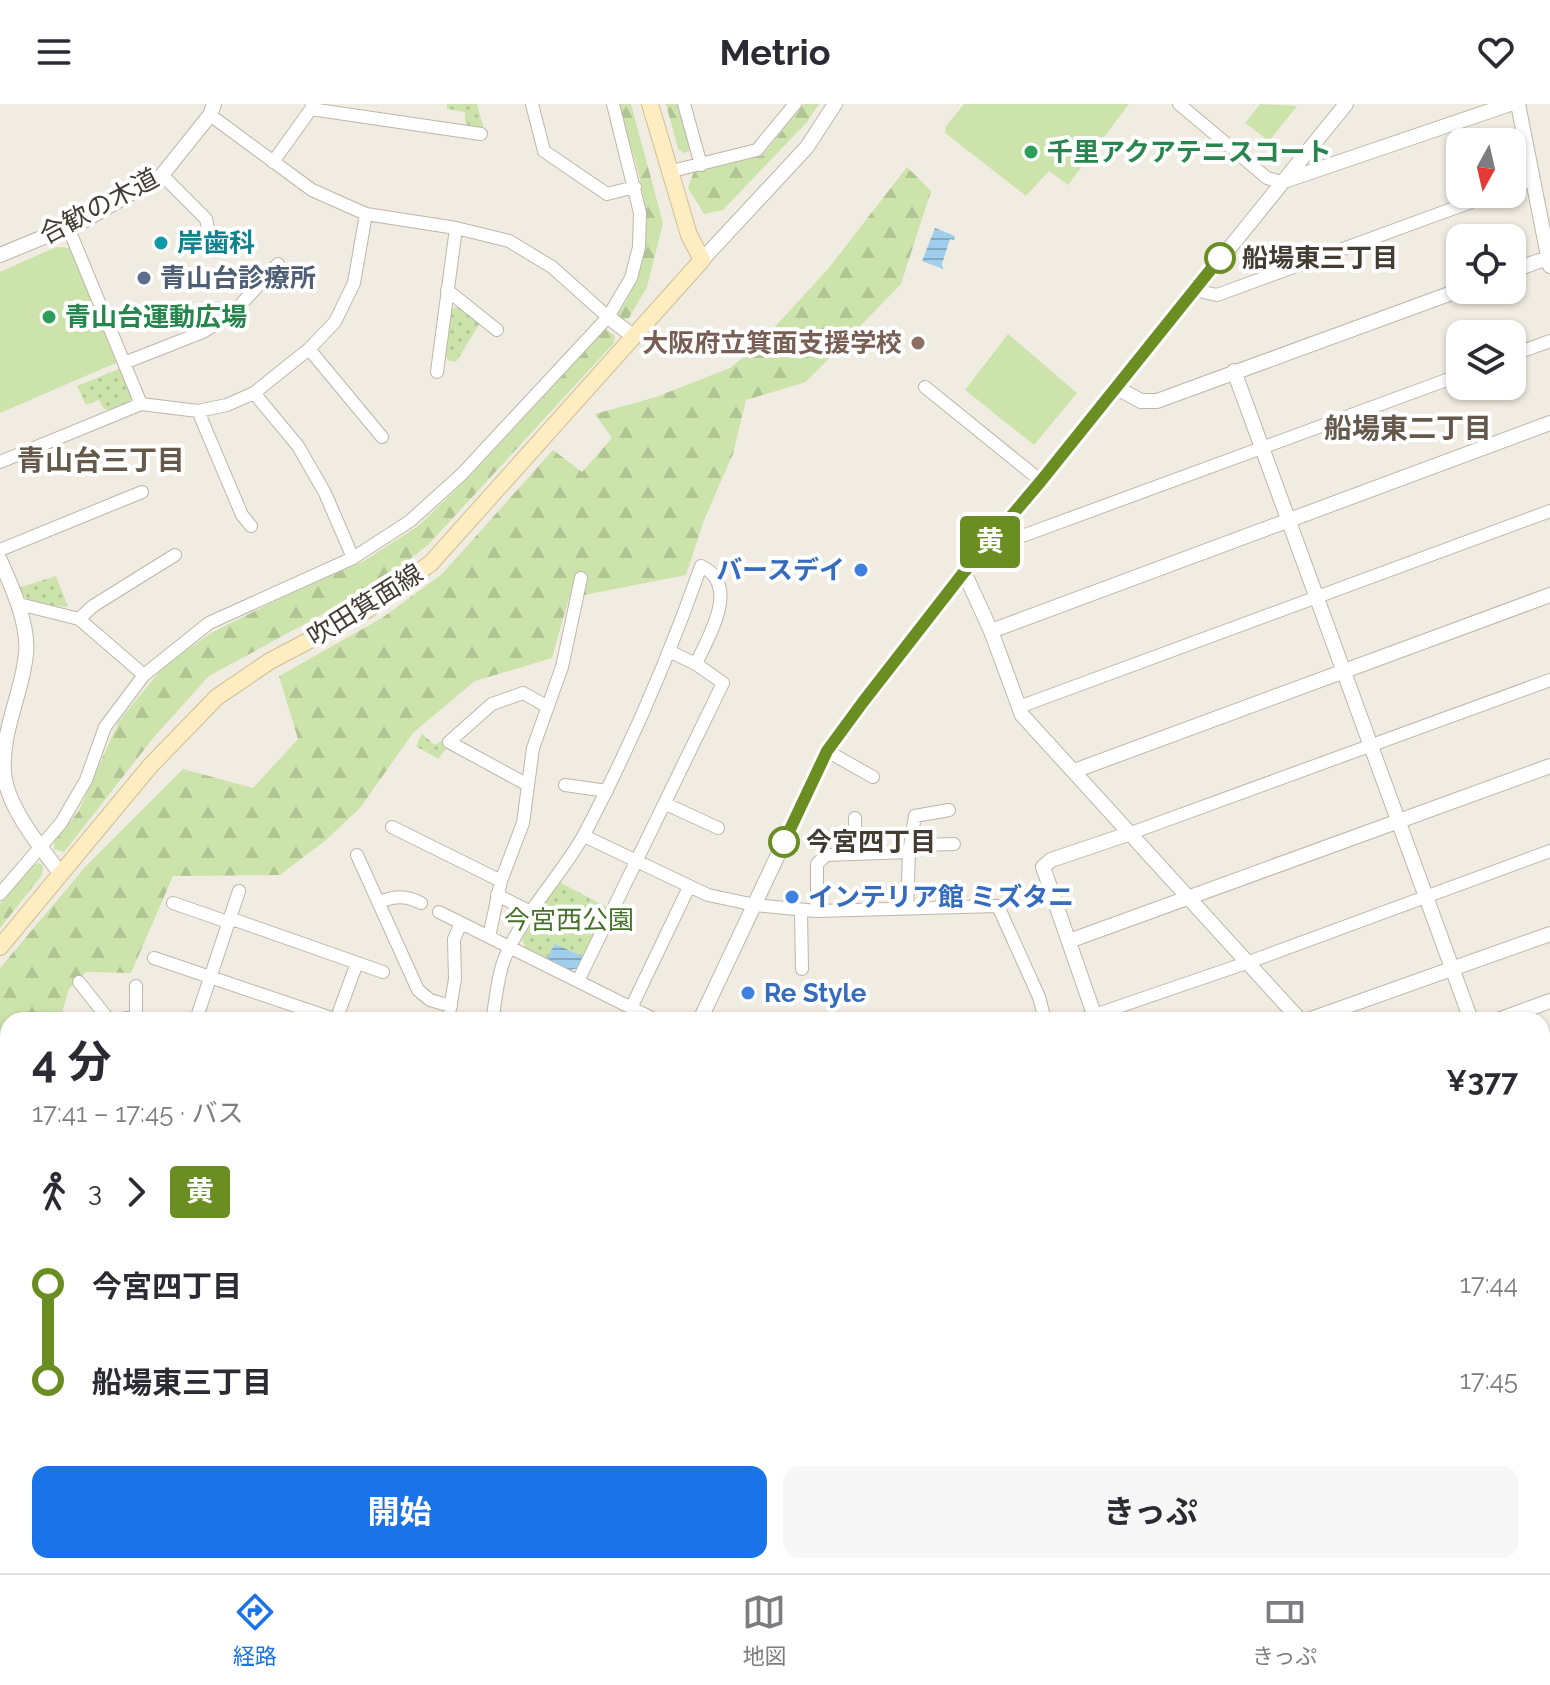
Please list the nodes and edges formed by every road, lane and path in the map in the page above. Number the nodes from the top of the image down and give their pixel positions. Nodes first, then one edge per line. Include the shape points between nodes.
1 (532, 104) edge
2 (613, 104) edge
3 (650, 104) edge
4 (684, 104) edge
5 (795, 104) edge
6 (835, 104) edge
7 (1179, 104) edge
8 (1346, 104) edge
9 (1510, 104) edge
10 (1518, 104) edge
11 (312, 106) edge
12 (212, 110) edge
13 (481, 134) dead end
14 (273, 162) junction
15 (701, 165) junction
16 (668, 172) junction
17 (162, 175) junction
18 (1533, 180) junction
19 (1281, 182) junction
20 (1526, 182) edge
21 (635, 187) junction
22 (1455, 208) edge
23 (366, 214) junction
24 (68, 227) junction
25 (456, 228) junction
26 (197, 247) dead end
27 (0, 255) edge
28 (702, 260) junction
29 (1549, 260) edge
30 (278, 264) dead end
31 (1526, 267) edge
32 (447, 290) junction
33 (1194, 290) junction
34 (1446, 295) edge
35 (608, 317) junction
36 (497, 330) dead end
37 (633, 336) junction
38 (1550, 341) edge
39 (309, 349) junction
40 (1526, 350) edge
41 (124, 363) junction
42 (1234, 371) junction
43 (437, 372) dead end
44 (1446, 380) edge
45 (925, 387) dead end
46 (1115, 387) junction
47 (254, 393) junction
48 (141, 404) junction
49 (198, 411) junction
50 (1550, 423) edge
51 (382, 437) dead end
52 (1262, 449) junction
53 (0, 462) edge
54 (1041, 481) junction
55 (142, 492) dead end
56 (1550, 511) edge
57 (1289, 521) junction
58 (251, 526) dead end
59 (1000, 529) junction
60 (0, 550) edge
61 (175, 555) dead end
62 (353, 558) junction
63 (0, 560) edge
64 (964, 572) junction
65 (581, 578) dead end
66 (1550, 595) edge
67 (1317, 598) junction
68 (19, 604) junction
69 (79, 619) junction
70 (991, 631) junction
71 (671, 652) junction
72 (696, 664) junction
73 (1344, 672) junction
74 (144, 675) junction
75 (1550, 680) edge
76 (548, 707) junction
77 (1019, 707) junction
78 (1371, 746) junction
79 (827, 751) junction
80 (1550, 766) edge
81 (1074, 771) junction
82 (873, 777) dead end
83 (528, 785) junction
84 (565, 785) dead end
85 (607, 791) junction
86 (666, 804) junction
87 (949, 810) dead end
88 (855, 818) dead end
89 (1398, 819) junction
90 (392, 827) dead end
91 (718, 828) dead end
92 (1131, 833) junction
93 (584, 836) junction
94 (954, 844) dead end
95 (41, 846) junction
96 (1550, 851) edge
97 (909, 852) junction
98 (855, 854) junction
99 (357, 855) dead end
100 (637, 862) junction
101 (61, 874) junction
102 (501, 881) junction
103 (689, 887) junction
104 (239, 891) dead end
105 (0, 894) edge
106 (497, 895) junction
107 (1189, 897) junction
108 (1426, 897) junction
109 (379, 902) junction
110 (173, 903) dead end
111 (421, 903) dead end
112 (755, 905) junction
113 (907, 908) junction
114 (801, 911) junction
115 (817, 911) junction
116 (439, 912) dead end
117 (531, 912) junction
118 (229, 920) junction
119 (461, 923) junction
120 (1550, 934) edge
121 (489, 937) junction
122 (1069, 941) junction
123 (0, 947) edge
124 (511, 947) junction
125 (154, 958) dead end
126 (1249, 962) junction
127 (357, 963) junction
128 (802, 969) dead end
129 (1453, 969) junction
130 (383, 972) dead end
131 (211, 978) junction
132 (578, 981) junction
133 (79, 982) dead end
134 (136, 986) dead end
135 (1550, 1001) edge
136 (451, 1006) junction
137 (631, 1008) junction
138 (105, 1012) edge
139 (139, 1012) edge
140 (199, 1012) edge
141 (312, 1012) edge
142 (339, 1012) edge
143 (450, 1012) edge
144 (494, 1012) edge
145 (639, 1012) edge
146 (704, 1012) edge
147 (1043, 1012) edge
148 (1093, 1012) edge
149 (1109, 1012) edge
150 (1293, 1012) edge
151 (1331, 1012) edge
152 (1468, 1012) edge
153 (1520, 1012) edge

1 - 21 street via 544,151 607,194
2 - 21 street
3 - 16 main road
4 - 15 street
5 - 15 street via 757,150
6 - 28 street via 807,147
7 - 19 street via 1267,178
8 - 19 street
9 - 19 street
10 - 18 street
11 - 13 street
11 - 14 street
12 - 14 street
12 - 17 street, 合歓の木道
14 - 23 street via 312,190
15 - 16 street
16 - 28 main road
17 - 24 street, 合歓の木道
17 - 26 street via 206,219 210,237
18 - 20 street
18 - 29 street
19 - 33 street
21 - 35 street via 639,247 631,278
22 - 33 street via 1217,295
23 - 25 street
23 - 39 street via 354,283 335,322
24 - 27 street, 合歓の木道
24 - 41 street
25 - 32 street
25 - 35 street via 509,241 552,267
28 - 37 main road, 吹田箕面線
29 - 31 street
30 - 41 street via 223,320
32 - 36 street
32 - 43 street
33 - 46 street
34 - 42 street
35 - 37 street
35 - 62 street via 462,474 410,521
37 - 101 main road, 吹田箕面線 via 431,563 367,610 270,661 217,697 151,765
38 - 40 street
39 - 47 street
39 - 51 street
41 - 48 street
42 - 46 street via 1157,401 1141,401
42 - 52 street
44 - 52 street
45 - 54 street
46 - 54 street
47 - 49 street
47 - 62 street via 298,446
48 - 49 street
48 - 53 street
49 - 58 street
50 - 57 street
52 - 57 street
52 - 59 street via 1025,535 1010,537
54 - 59 street
55 - 60 street
56 - 67 street
57 - 67 street
57 - 70 street
59 - 64 street
61 - 69 street
62 - 74 street via 209,623
63 - 68 street
64 - 70 street
64 - 79 street
65 - 76 street
66 - 73 street
67 - 73 street
67 - 77 street
68 - 69 street
68 - 95 street via 26,652 7,728 4,776 17,812
69 - 74 street
70 - 77 street
71 - 72 street
71 - 72 street via 701,566 718,580 721,606
71 - 85 street
72 - 86 street via 723,683
73 - 78 street
73 - 81 street
74 - 95 street via 105,727 86,780
75 - 78 street
76 - 83 street via 533,748
76 - 83 street via 523,693 492,704 449,742
77 - 81 street
78 - 89 street
78 - 92 street
79 - 82 street
79 - 112 street
80 - 89 street
81 - 92 street
83 - 102 street via 523,823
84 - 85 street
85 - 93 street
86 - 91 street
86 - 100 street
87 - 97 street via 915,816
88 - 98 street
89 - 107 street
89 - 108 street
90 - 102 street
92 - 107 street
92 - 122 street via 1043,865
93 - 100 street
93 - 117 street
94 - 97 street via 920,845
95 - 101 street
95 - 105 street
96 - 108 street
97 - 98 street
97 - 113 street
98 - 115 street via 826,855 817,864
99 - 109 street
100 - 103 street
100 - 132 street
101 - 123 main road, 吹田箕面線
102 - 106 street
103 - 112 street
103 - 137 street
104 - 118 street
106 - 117 street
106 - 121 street
107 - 122 street
107 - 126 street
108 - 126 street
108 - 129 street
109 - 111 street via 396,896
109 - 136 street via 418,990
110 - 118 street
112 - 114 street
112 - 146 street
113 - 115 street
113 - 147 street via 998,906
114 - 115 street
114 - 128 street
116 - 119 street
117 - 124 street
118 - 127 street
118 - 131 street
119 - 121 street
119 - 136 street via 454,939
120 - 129 street
121 - 124 street
122 - 148 street
124 - 132 street
124 - 144 street
125 - 131 street
126 - 149 street
126 - 150 street
127 - 130 street
127 - 142 street
129 - 151 street
129 - 152 street
131 - 140 street
131 - 141 street
132 - 137 street
133 - 138 street
134 - 139 street
135 - 153 street
136 - 143 street
137 - 145 street

